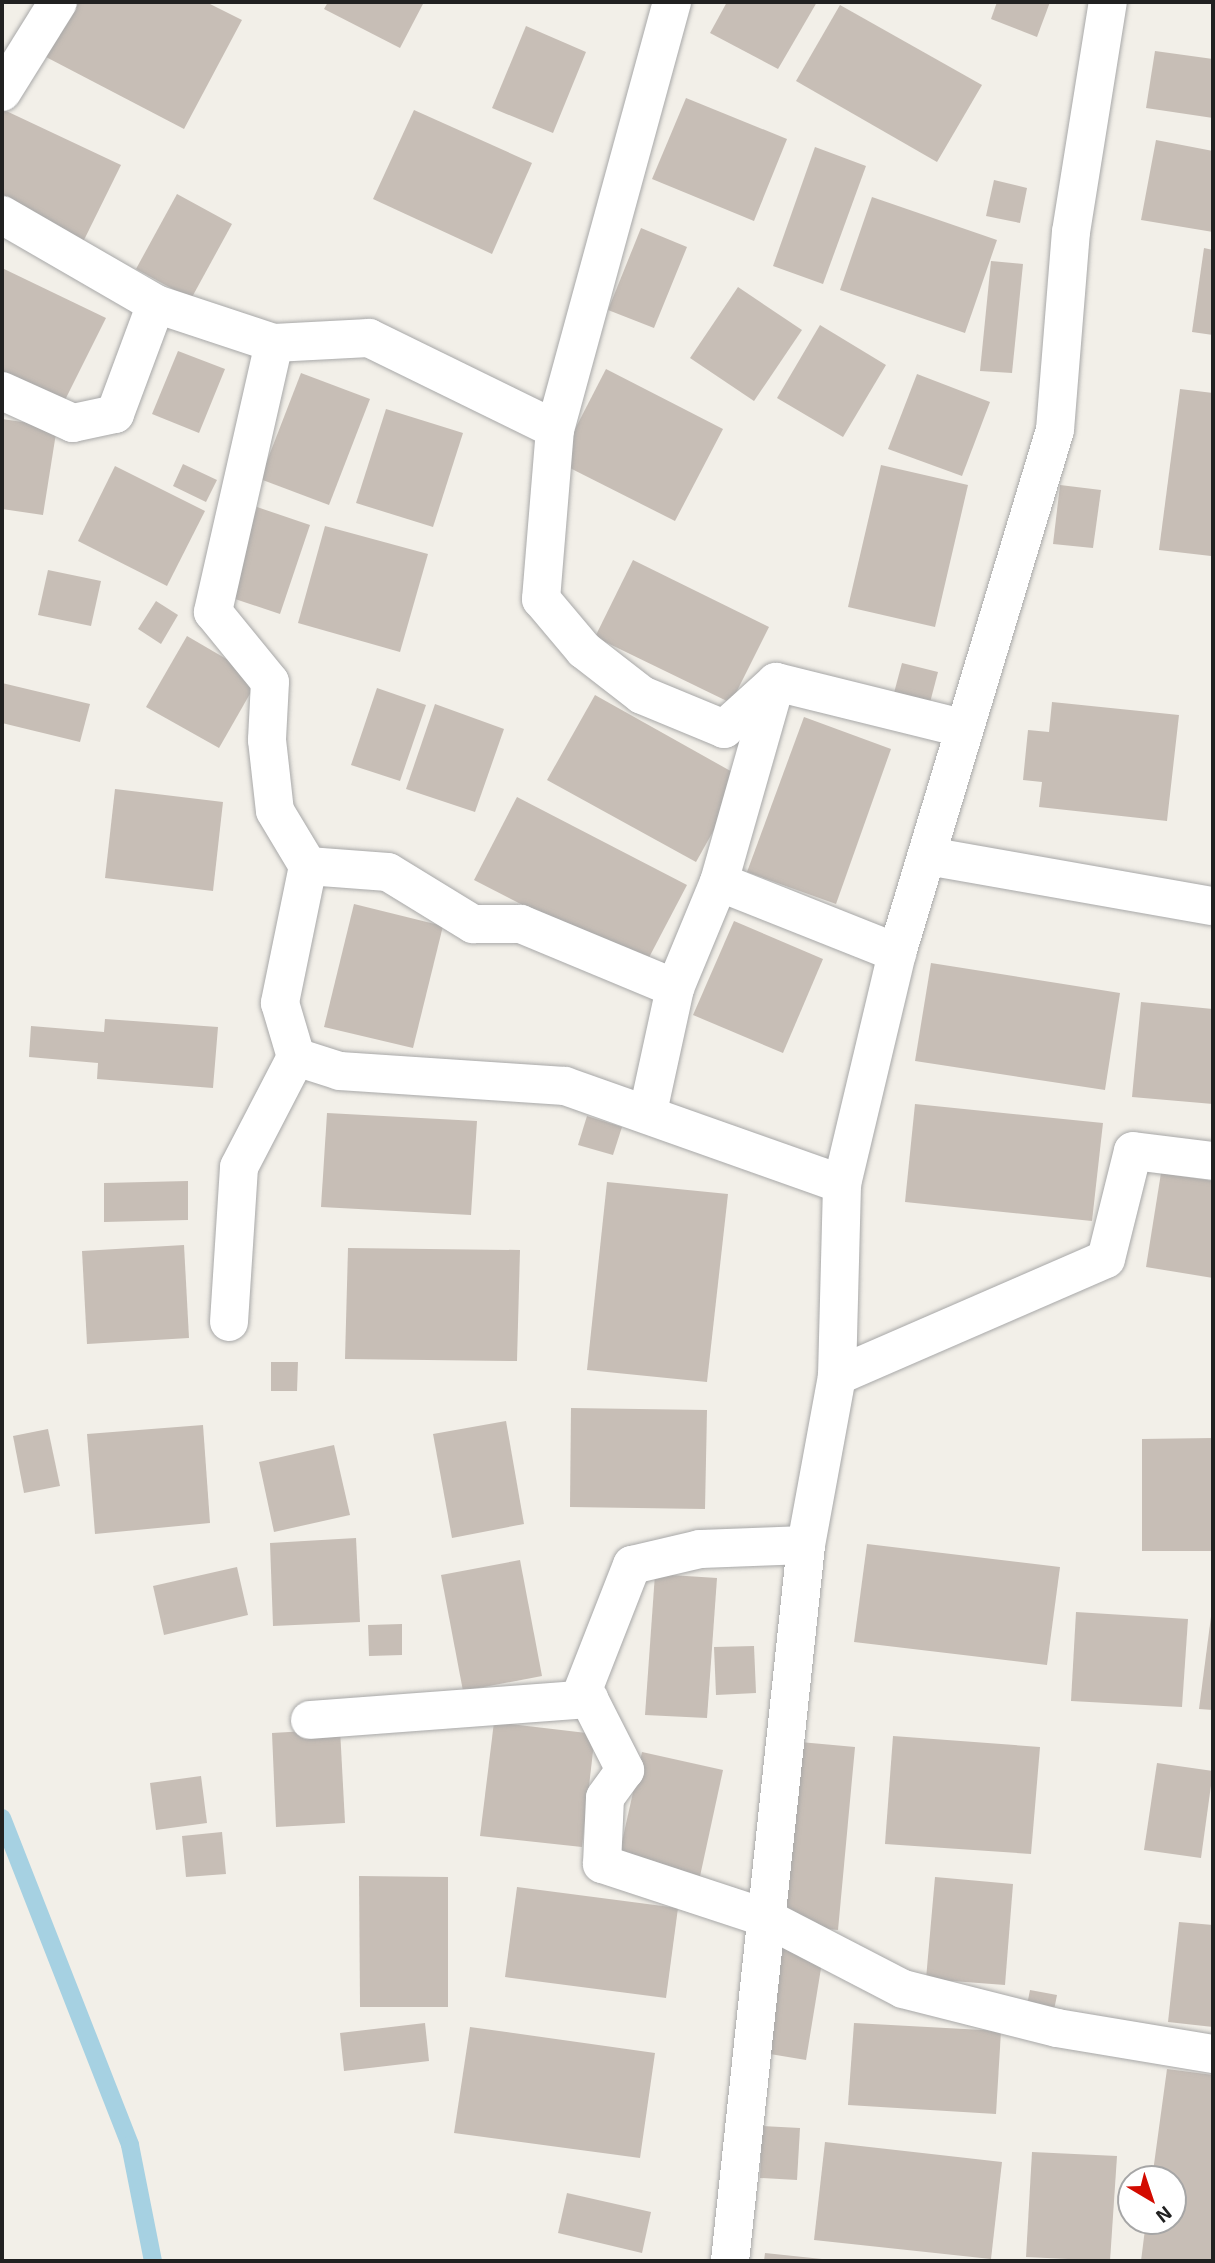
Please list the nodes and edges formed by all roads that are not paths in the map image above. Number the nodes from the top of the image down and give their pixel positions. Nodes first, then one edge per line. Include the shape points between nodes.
1 (58, 2) edge
2 (672, 2) edge
3 (1108, 2) edge
4 (2, 92) edge
5 (2, 215) edge
6 (156, 304) junction
7 (274, 343) junction
8 (2, 391) edge
9 (555, 429) junction
10 (776, 682) junction
11 (962, 729) junction
12 (928, 856) junction
13 (309, 866) junction
14 (719, 881) junction
15 (1213, 905) edge
16 (897, 953) junction
17 (675, 988) junction
18 (296, 1057) junction
19 (648, 1112) junction
20 (1213, 1161) edge
21 (842, 1184) junction
22 (229, 1322) dead end
23 (837, 1376) junction
24 (806, 1545) junction
25 (589, 1699) junction
26 (310, 1720) dead end
27 (766, 1917) junction
28 (1213, 2054) edge
29 (730, 2261) edge

1 - 4 street
2 - 9 street
3 - 11 street via 1071,232 1055,430
5 - 6 street
6 - 7 street
6 - 8 street via 115,414 73,423
7 - 9 street via 369,338
7 - 13 street via 213,612 270,682 267,740 275,811
9 - 10 street via 541,599 584,650 642,695 724,729
10 - 11 street
10 - 14 street
11 - 12 street
12 - 15 street
12 - 16 street
13 - 17 street via 388,872 473,923 522,924
13 - 18 street via 280,1003
14 - 16 street
14 - 17 street
16 - 21 street
17 - 19 street
18 - 19 street via 340,1071 565,1086
18 - 22 street via 239,1167
19 - 21 street
20 - 23 street via 1133,1151 1105,1259
21 - 23 street
23 - 24 street
24 - 25 street via 701,1549 632,1565 581,1695
24 - 27 street
25 - 26 street
25 - 27 street via 625,1770 605,1798 602,1864
27 - 28 street via 903,1989 1057,2028
27 - 29 street

